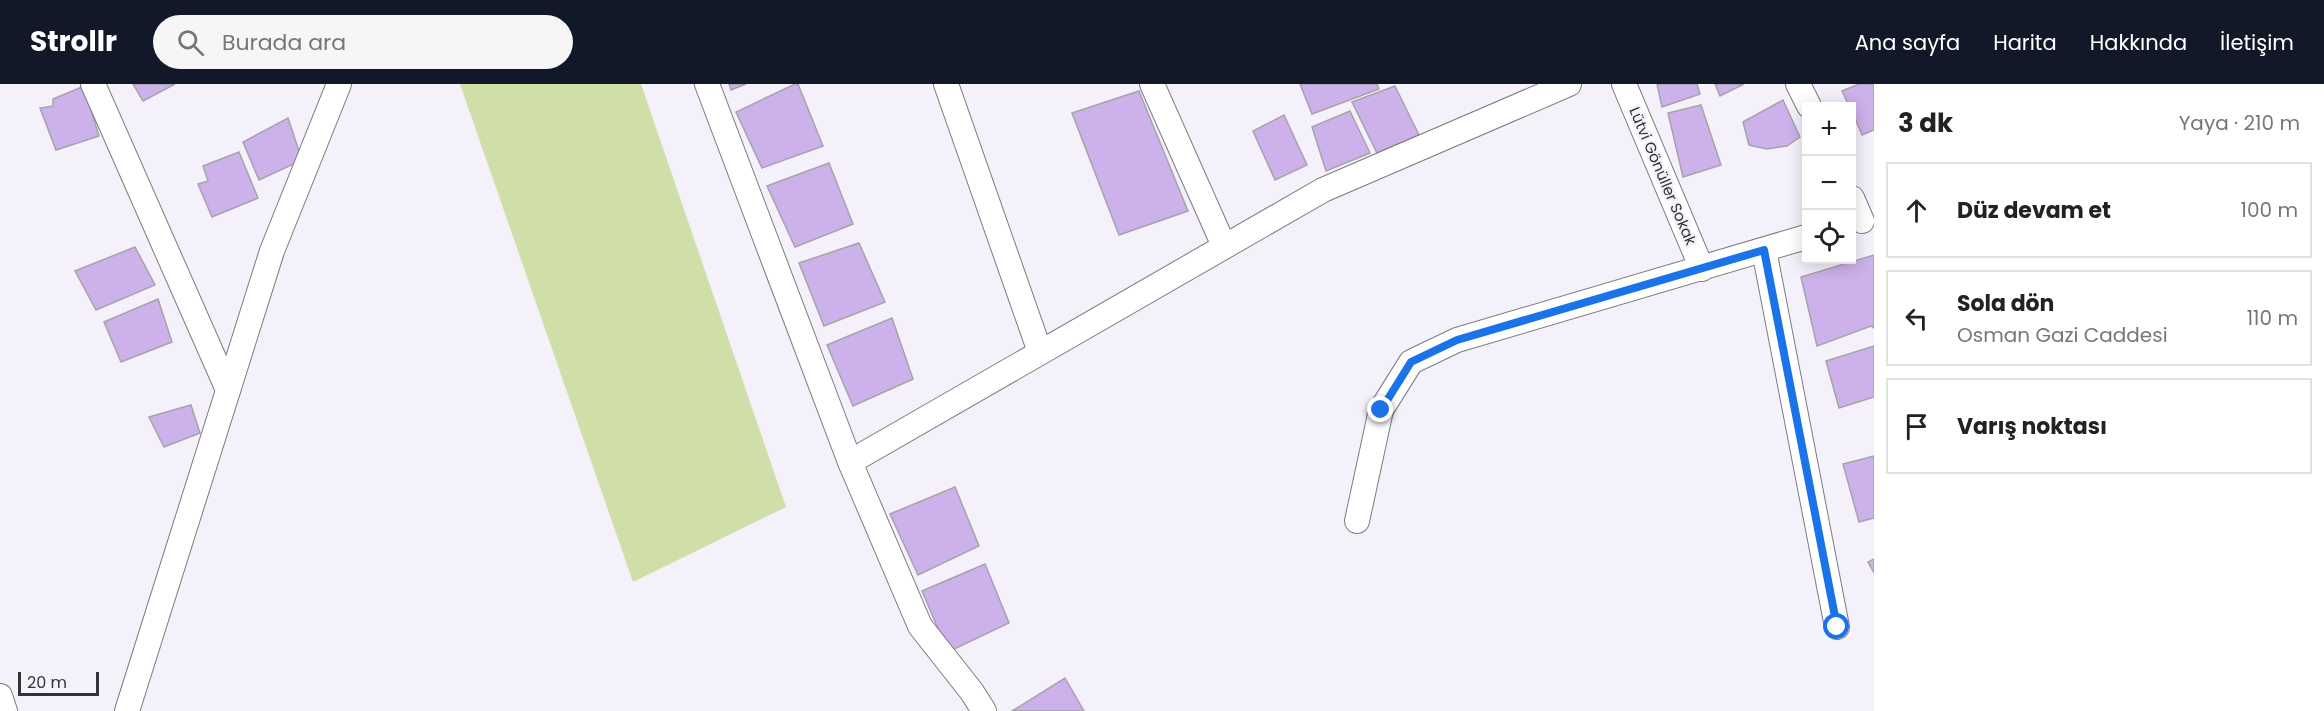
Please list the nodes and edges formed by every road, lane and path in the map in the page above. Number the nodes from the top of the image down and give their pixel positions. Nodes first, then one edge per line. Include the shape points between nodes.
1 (93, 84) edge
2 (339, 84) edge
3 (707, 84) edge
4 (946, 84) edge
5 (1152, 84) edge
6 (1569, 84) edge
7 (1624, 84) edge
8 (1798, 84) edge
9 (1807, 102) edge
10 (1802, 238) edge
11 (1224, 246) junction
12 (1764, 250) junction
13 (1702, 269) junction
14 (1040, 352) junction
15 (228, 390) junction
16 (850, 462) junction
17 (1357, 521) dead end
18 (1837, 627) dead end
19 (0, 696) edge
20 (5, 711) edge
21 (127, 711) edge
22 (984, 711) edge

1 - 15 street
2 - 15 street via 272,251
3 - 16 street
4 - 14 street
5 - 11 street
6 - 11 street via 1323,190
7 - 13 street, Lütvi Gönüller Sokak
8 - 9 street
10 - 12 street
11 - 14 street
12 - 13 street
12 - 18 street
13 - 17 street via 1457,340 1411,362 1381,410
14 - 16 street
15 - 21 street
16 - 22 street via 920,626
19 - 20 street

